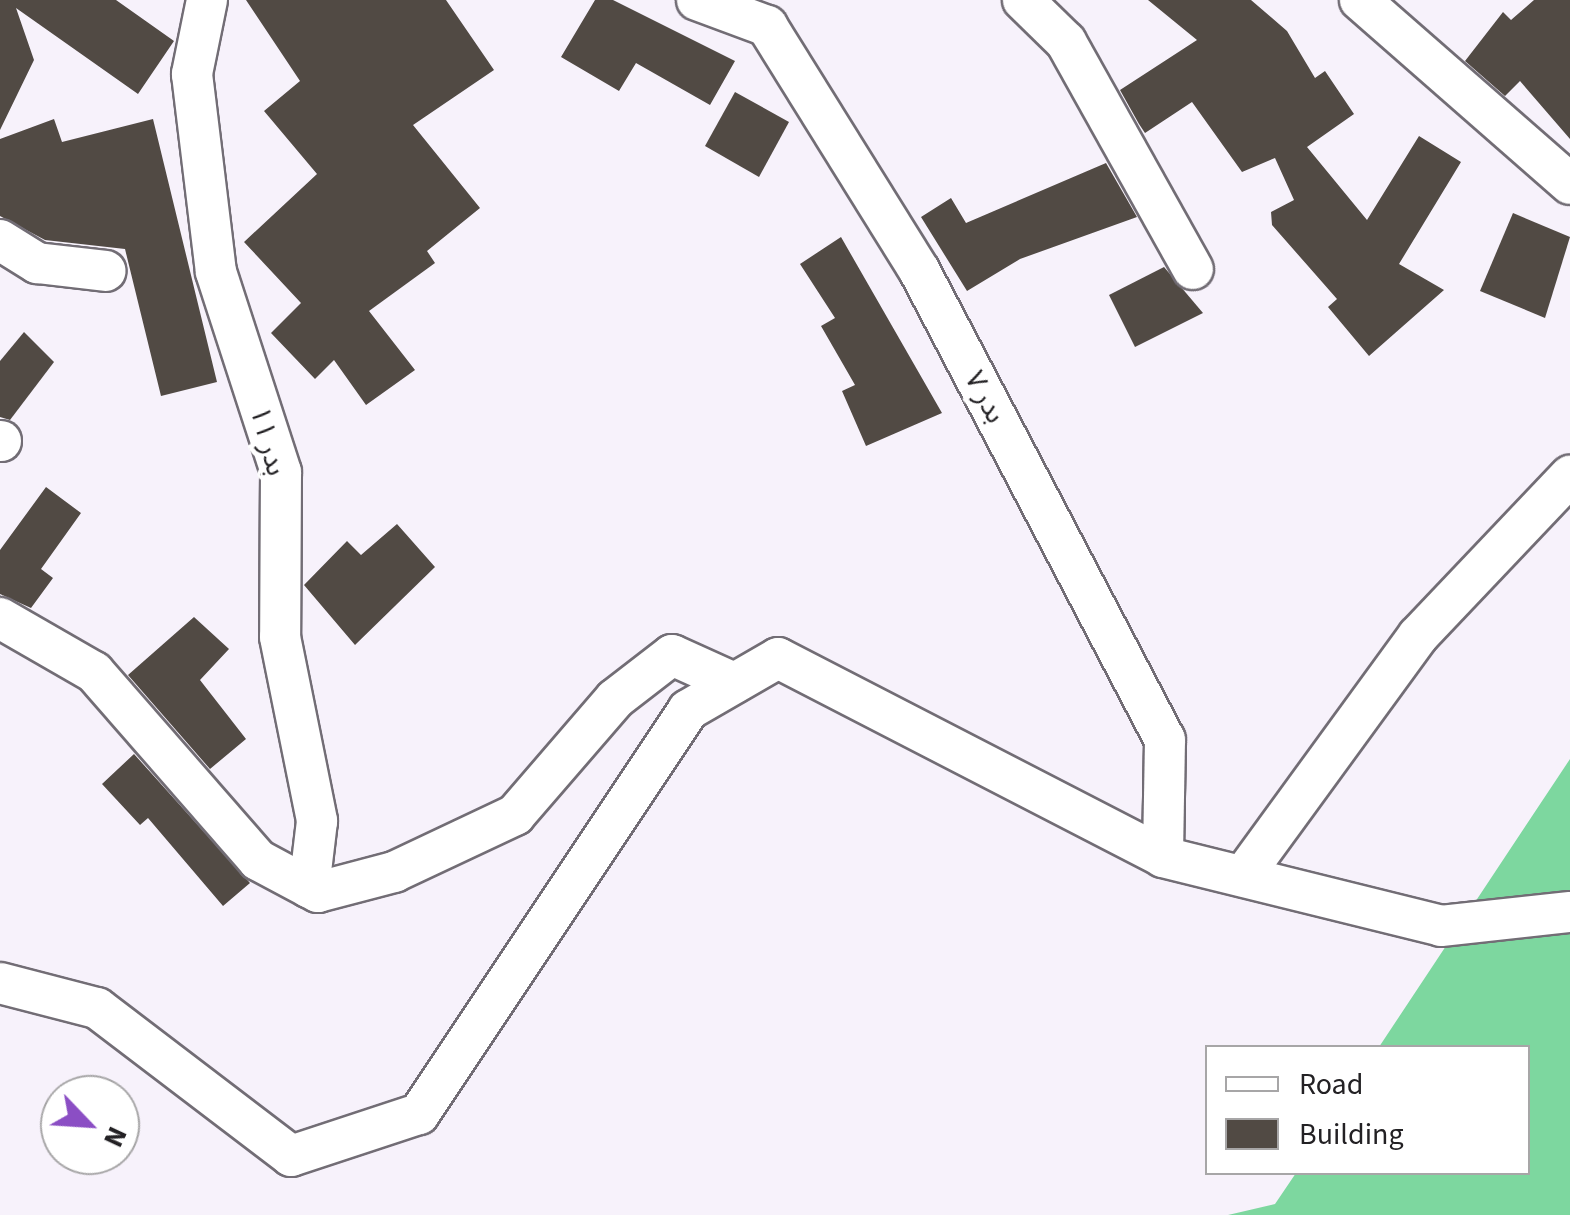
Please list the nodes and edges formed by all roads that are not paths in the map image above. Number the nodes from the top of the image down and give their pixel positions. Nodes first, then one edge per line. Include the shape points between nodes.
1 (207, 0) edge
2 (697, 0) edge
3 (1023, 0) edge
4 (1360, 0) edge
5 (1570, 184) edge
6 (0, 240) edge
7 (1193, 269) dead end
8 (106, 271) dead end
9 (1570, 476) edge
10 (0, 618) edge
11 (734, 683) junction
12 (1164, 857) junction
13 (1243, 876) junction
14 (310, 888) junction
15 (1570, 912) edge
16 (0, 982) edge

1 - 14 street, بدر ۱۱ via 194,94 216,272 281,472 280,636 317,821
2 - 12 street, بدر ۷ via 767,26 918,270 1165,740
3 - 7 street via 1066,42
4 - 5 street
6 - 8 street via 38,263
9 - 13 street via 1418,636
10 - 14 street via 94,672 258,860
11 - 12 street via 778,658
11 - 14 street via 672,655 615,699 515,815 394,872
11 - 16 street via 688,710 420,1114 291,1156 96,1008
12 - 13 street
13 - 15 street via 1441,926

